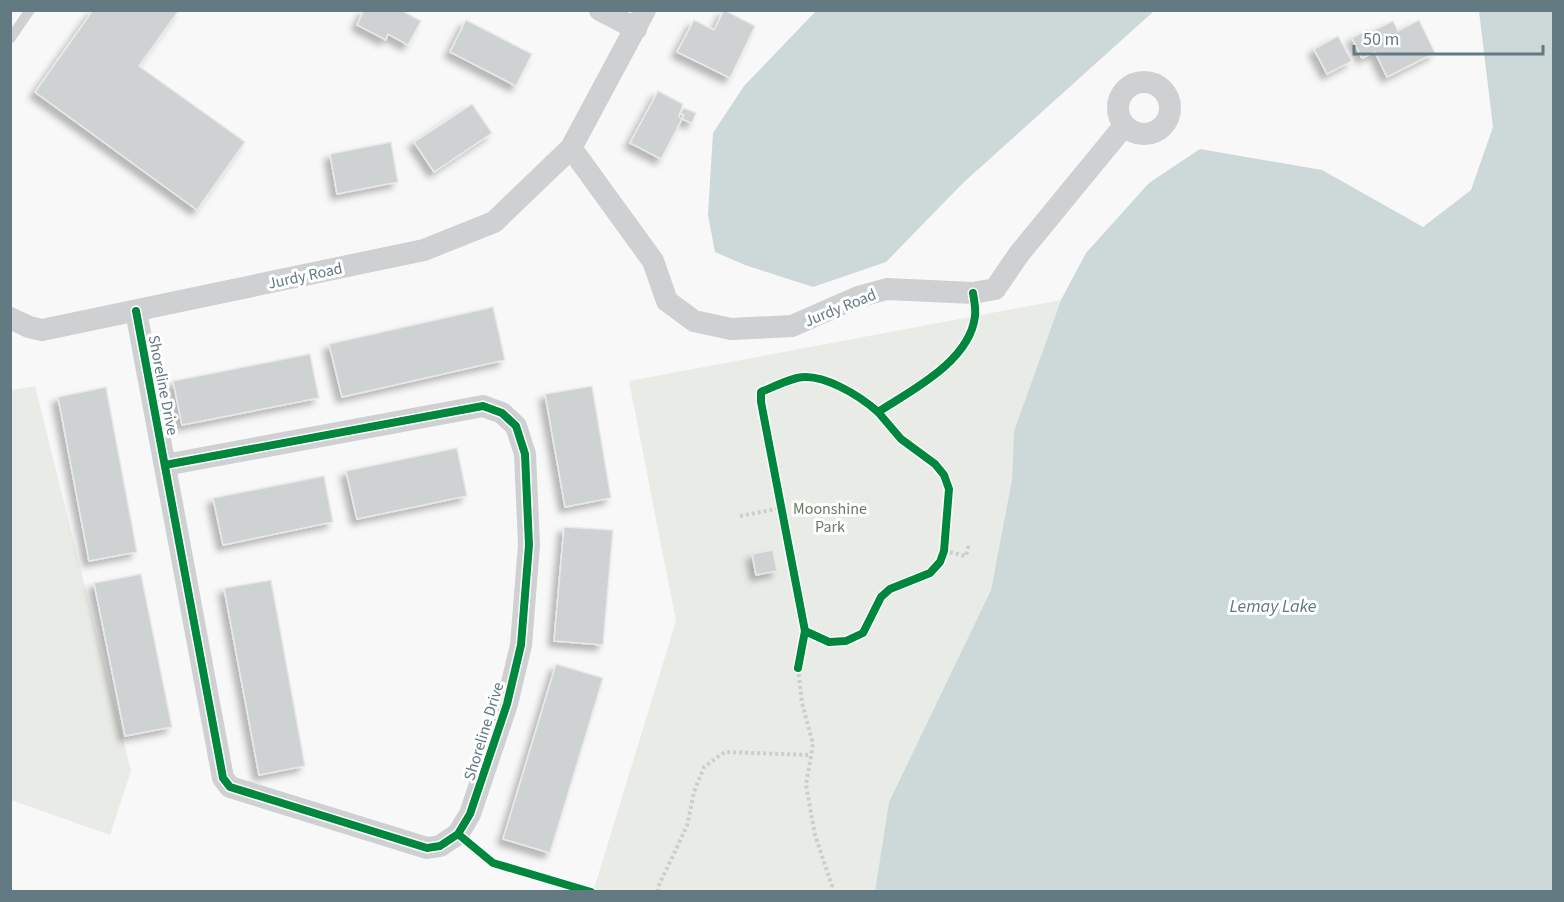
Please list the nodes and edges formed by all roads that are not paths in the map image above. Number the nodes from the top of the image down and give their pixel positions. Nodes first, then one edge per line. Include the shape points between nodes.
1 (30, 10) edge
2 (600, 10) edge
3 (641, 20) edge
4 (10, 39) edge
5 (1124, 126) dead end
6 (571, 148) junction
7 (136, 311) junction
8 (10, 318) edge
9 (165, 465) junction

1 - 4 lane
2 - 3 street
3 - 6 street, Jurdy Road
5 - 6 street, Jurdy Road via 995,289 973,293 887,289 858,297 792,326 731,329 694,321 667,301 653,261
6 - 7 street, Jurdy Road via 494,222 424,250
7 - 8 street, Jurdy Road via 42,330
7 - 9 street, Shoreline Drive
9 - 9 street, Shoreline Drive via 223,778 230,787 427,848 440,846 458,834 470,814 500,726 521,645 529,545 525,454 516,426 502,413 483,406

